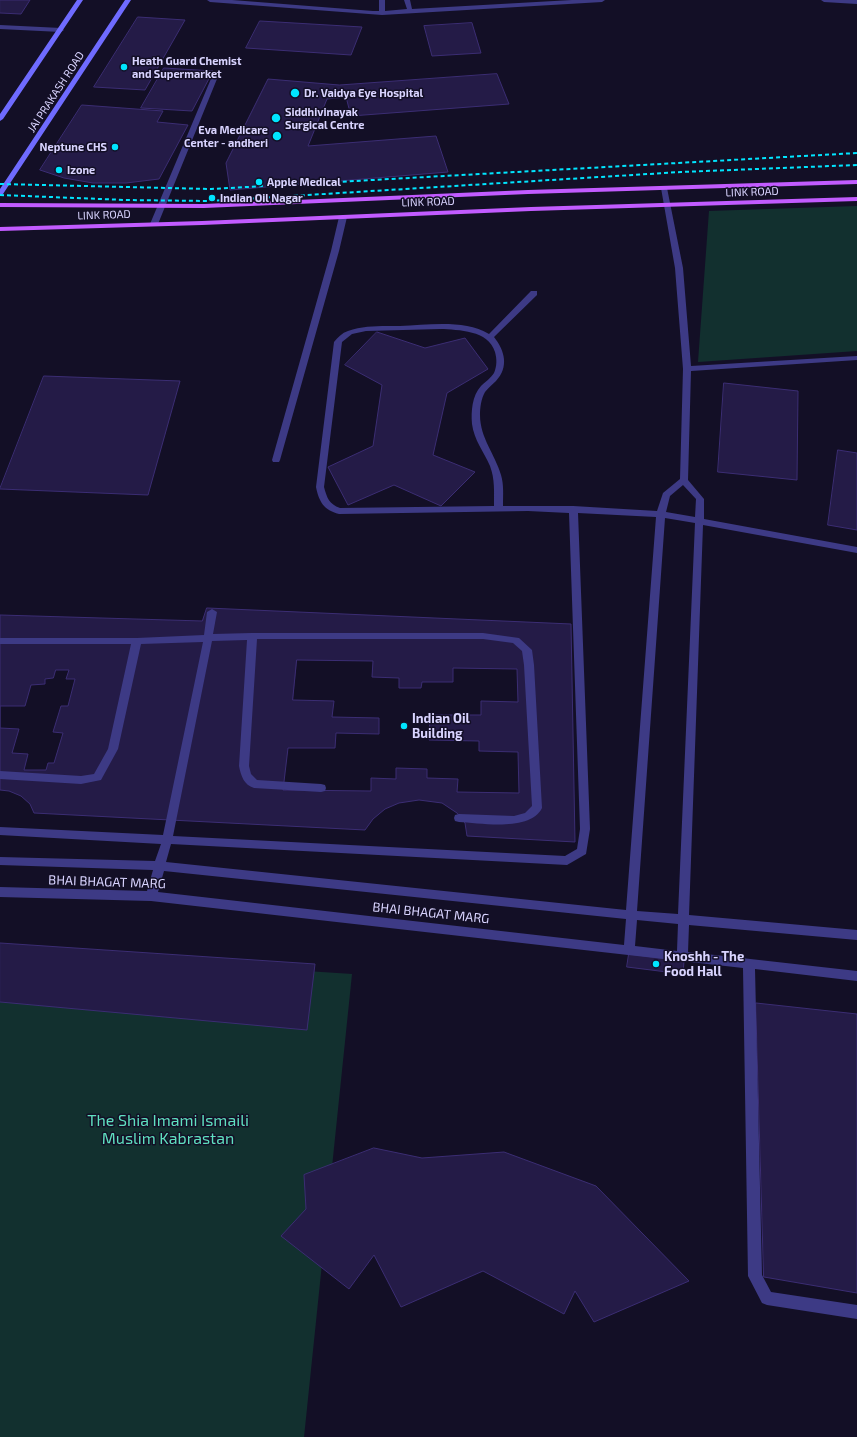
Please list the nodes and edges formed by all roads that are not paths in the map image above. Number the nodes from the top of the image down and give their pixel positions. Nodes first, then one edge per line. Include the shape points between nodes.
1 (80, 0) edge
2 (128, 0) edge
3 (210, 0) edge
4 (382, 0) edge
5 (407, 0) edge
6 (480, 0) edge
7 (580, 0) edge
8 (602, 0) edge
9 (824, 0) edge
10 (430, 1) dead end
11 (555, 1) edge
12 (568, 1) edge
13 (283, 2) edge
14 (447, 2) dead end
15 (516, 2) edge
16 (857, 2) edge
17 (483, 7) junction
18 (449, 9) junction
19 (432, 10) junction
20 (410, 11) junction
21 (382, 13) junction
22 (0, 27) edge
23 (61, 30) junction
24 (216, 74) dead end
25 (0, 119) edge
26 (857, 182) edge
27 (664, 188) junction
28 (0, 194) edge
29 (857, 199) edge
30 (0, 205) edge
31 (162, 206) junction
32 (669, 206) junction
33 (343, 217) junction
34 (154, 224) junction
35 (0, 229) edge
36 (534, 293) dead end
37 (490, 338) junction
38 (854, 358) edge
39 (857, 368) edge
40 (687, 369) junction
41 (276, 460) dead end
42 (684, 480) junction
43 (499, 508) junction
44 (573, 509) junction
45 (661, 514) junction
46 (698, 522) junction
47 (857, 550) edge
48 (212, 612) dead end
49 (252, 636) junction
50 (208, 638) junction
51 (0, 641) edge
52 (137, 641) junction
53 (0, 775) edge
54 (321, 788) dead end
55 (459, 818) dead end
56 (0, 831) edge
57 (167, 840) junction
58 (0, 861) edge
59 (159, 866) junction
60 (0, 892) edge
61 (151, 896) junction
62 (632, 915) junction
63 (684, 919) junction
64 (857, 934) edge
65 (629, 950) junction
66 (682, 956) junction
67 (749, 963) junction
68 (857, 976) edge
69 (857, 1312) edge

1 - 23 main road
2 - 28 main road, JAI PRAKASH ROAD
3 - 13 street
4 - 21 street
5 - 20 street
6 - 17 street
7 - 8 street
7 - 12 street
9 - 16 street
10 - 19 street
11 - 12 street
11 - 15 street
13 - 21 street
14 - 18 street
15 - 17 street
17 - 18 street
18 - 19 street
19 - 20 street
20 - 21 street
22 - 23 street
23 - 25 main road
24 - 31 street
26 - 27 main road, LINK ROAD
27 - 31 main road, LINK ROAD
27 - 32 street
29 - 32 main road, LINK ROAD
30 - 31 main road, LINK ROAD
31 - 34 street
32 - 33 main road, LINK ROAD
32 - 40 street via 679,268
33 - 34 main road, LINK ROAD
33 - 41 street
34 - 35 main road, LINK ROAD
36 - 37 street
37 - 43 street via 497,345 502,359 498,373 476,401 476,417 479,439 498,476
37 - 43 street via 474,330 457,327 361,329 340,337 320,487 322,499 330,509 339,511
38 - 39 street
38 - 40 street
40 - 42 street
42 - 45 street via 666,496
42 - 46 street via 700,499
43 - 44 street
44 - 45 street
44 - 57 street via 585,829 582,851 567,861 541,861
45 - 46 street
45 - 62 street
46 - 47 street
46 - 63 street
48 - 50 street
49 - 50 street
49 - 54 street via 244,766 246,776 254,784
49 - 55 street via 483,636 516,640 527,650 530,665 537,808 528,816 514,820
50 - 52 street
50 - 57 street
51 - 52 street
52 - 53 street via 113,749 97,777 81,780
56 - 57 street
57 - 59 street
58 - 59 street
59 - 61 street
59 - 62 street
60 - 61 street, BHAI BHAGAT MARG
61 - 65 street, BHAI BHAGAT MARG
62 - 63 street
62 - 65 street
63 - 64 street
63 - 66 street
65 - 66 street, BHAI BHAGAT MARG
66 - 67 street, BHAI BHAGAT MARG
67 - 68 street, BHAI BHAGAT MARG
67 - 69 street via 754,1276 767,1298

